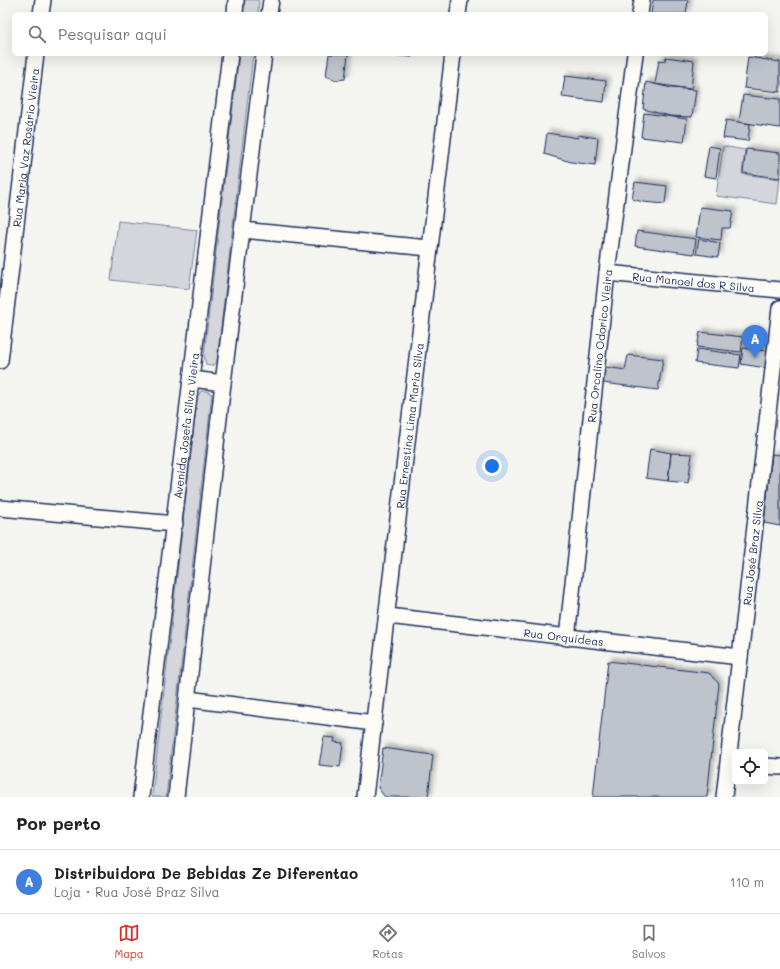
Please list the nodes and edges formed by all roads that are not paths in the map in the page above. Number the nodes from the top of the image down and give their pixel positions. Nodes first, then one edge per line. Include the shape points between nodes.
1 (43, 0) edge
2 (236, 0) edge
3 (271, 0) edge
4 (460, 0) edge
5 (642, 0) edge
6 (41, 12) edge
7 (235, 12) edge
8 (269, 12) edge
9 (458, 12) edge
10 (640, 12) edge
11 (36, 56) edge
12 (230, 56) edge
13 (264, 56) edge
14 (453, 56) edge
15 (635, 56) edge
16 (242, 230) junction
17 (429, 248) junction
18 (607, 273) junction
19 (780, 290) edge
20 (780, 308) edge
21 (0, 361) edge
22 (192, 379) junction
23 (223, 383) junction
24 (0, 508) edge
25 (175, 524) junction
26 (388, 616) junction
27 (567, 638) junction
28 (740, 657) junction
29 (188, 698) junction
30 (374, 723) junction
31 (733, 749) edge
32 (732, 763) edge
33 (768, 766) edge
34 (780, 767) edge
35 (141, 797) edge
36 (176, 797) edge
37 (365, 797) edge
38 (724, 797) edge

1 - 6 street
2 - 7 street
3 - 8 street
4 - 9 street
5 - 10 street
11 - 21 street, Rua Maria Vaz Rosário Vieira
12 - 22 street, Avenida Josefa Silva Vieira
13 - 16 street
14 - 17 street, Rua Ernestina Lima Maria Silva
15 - 18 street, Rua Orcalino Odorico Vieira
16 - 17 street
16 - 23 street
17 - 26 street, Rua Ernestina Lima Maria Silva
18 - 19 street, Rua Manoel dos R Silva
18 - 27 street, Rua Orcalino Odorico Vieira
20 - 28 street, Rua José Braz Silva
22 - 23 street
22 - 25 street, Avenida Josefa Silva Vieira
23 - 29 street
24 - 25 street
25 - 35 street, Avenida Josefa Silva Vieira
26 - 27 street, Rua Orquídeas
26 - 30 street, Rua Ernestina Lima Maria Silva
27 - 28 street, Rua Orquídeas
28 - 31 street, Rua José Braz Silva
29 - 30 street
29 - 36 street
30 - 37 street, Rua Ernestina Lima Maria Silva
32 - 38 street, Rua José Braz Silva
33 - 34 street

